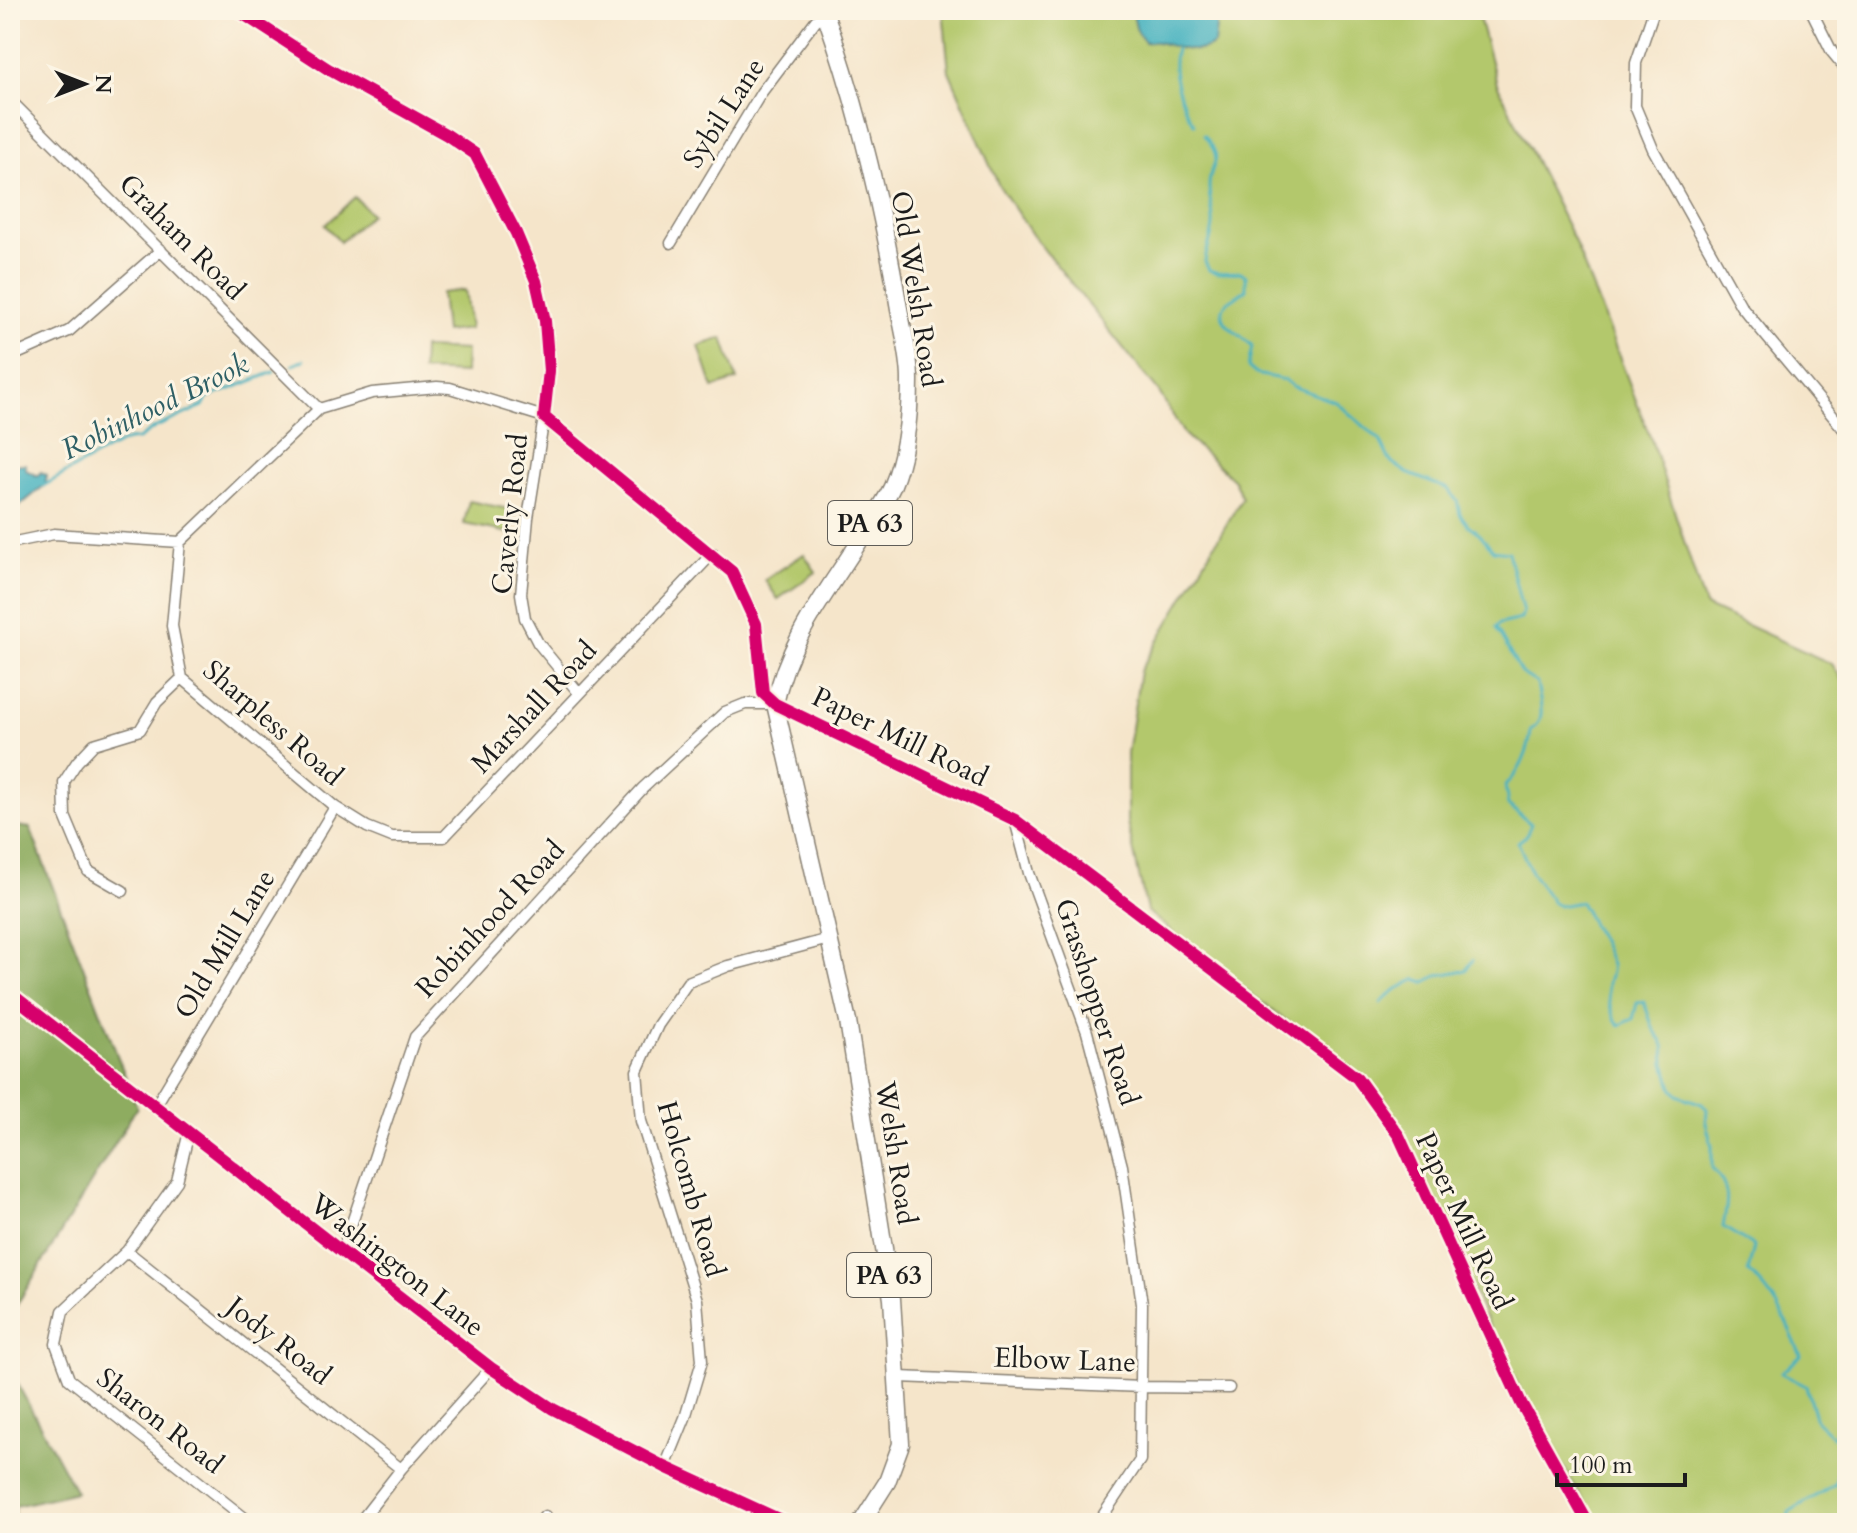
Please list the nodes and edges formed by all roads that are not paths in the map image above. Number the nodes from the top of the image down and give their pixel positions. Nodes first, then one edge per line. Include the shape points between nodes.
1 (237, 10) edge
2 (1654, 10) edge
3 (1811, 10) edge
4 (825, 13) edge
5 (1847, 70) edge
6 (10, 100) edge
7 (671, 243) dead end
8 (161, 250) junction
9 (10, 357) edge
10 (319, 409) junction
11 (544, 417) junction
12 (1847, 433) edge
13 (180, 542) junction
14 (10, 543) edge
15 (713, 553) junction
16 (182, 678) junction
17 (579, 693) junction
18 (775, 704) junction
19 (335, 807) junction
20 (1015, 820) junction
21 (367, 827) joint
22 (123, 891) dead end
23 (829, 939) junction
24 (10, 993) edge
25 (848, 1021) joint
26 (156, 1105) junction
27 (189, 1132) junction
28 (127, 1251) junction
29 (342, 1252) junction
30 (491, 1368) junction
31 (899, 1377) junction
32 (1142, 1387) junction
33 (1229, 1388) dead end
34 (665, 1467) junction
35 (401, 1469) junction
36 (251, 1523) edge
37 (359, 1523) edge
38 (787, 1523) edge
39 (861, 1523) edge
40 (1098, 1523) edge
41 (1588, 1523) edge

1 - 11 street via 475,154 536,281 549,371
2 - 12 street via 1636,63 1635,106 1653,149 1741,306
3 - 5 street
4 - 7 street, Sybil Lane via 761,93
4 - 18 main road, Old Welsh Road / PA 63 via 850,82 889,253 910,377 907,437 891,488 790,652
6 - 8 street, Graham Road
8 - 9 street via 69,331
8 - 10 street, Graham Road
10 - 11 street via 372,393 437,387
10 - 13 street
11 - 15 street, Paper Mill Road
11 - 17 street, Caverly Road via 521,594 525,618 538,643
13 - 14 street via 54,534
13 - 16 street, Sharpless Road via 172,626
15 - 17 street, Marshall Road
15 - 18 street, Paper Mill Road via 732,572 756,624 763,693
16 - 19 street, Sharpless Road
16 - 22 street via 157,702 140,730 94,744 64,782 65,816 88,871
17 - 21 street, Marshall Road via 444,837 392,837
18 - 20 street, Paper Mill Road
18 - 23 main road, Old Welsh Road / PA 63
18 - 29 street, Robinhood Road via 745,704 713,723 643,788 415,1037
19 - 21 street, Sharpless Road
19 - 26 street, Old Mill Lane
20 - 32 street, Grasshopper Road via 1087,1032 1122,1166 1142,1304
20 - 41 street, Paper Mill Road via 1357,1078 1399,1136 1521,1403
23 - 25 main road, Old Welsh Road / PA 63
23 - 34 street, Holcomb Road via 688,982 658,1025 637,1071 641,1121 697,1300 702,1361
24 - 26 street, Washington Lane
25 - 31 main road, Welsh Road / PA 63 via 887,1260
26 - 27 street, Washington Lane
27 - 28 street via 177,1181
27 - 29 street, Washington Lane
28 - 35 street, Jody Road
28 - 36 street, Sharon Road via 63,1311 56,1344 69,1379
29 - 30 street, Washington Lane
30 - 34 street, Washington Lane via 553,1409
30 - 35 street
31 - 32 street, Elbow Lane
31 - 39 main road, Welsh Road / PA 63 via 901,1444 887,1482
32 - 33 street, Elbow Lane
32 - 40 street, Grasshopper Road via 1140,1460
34 - 38 street, Washington Lane
35 - 37 street

